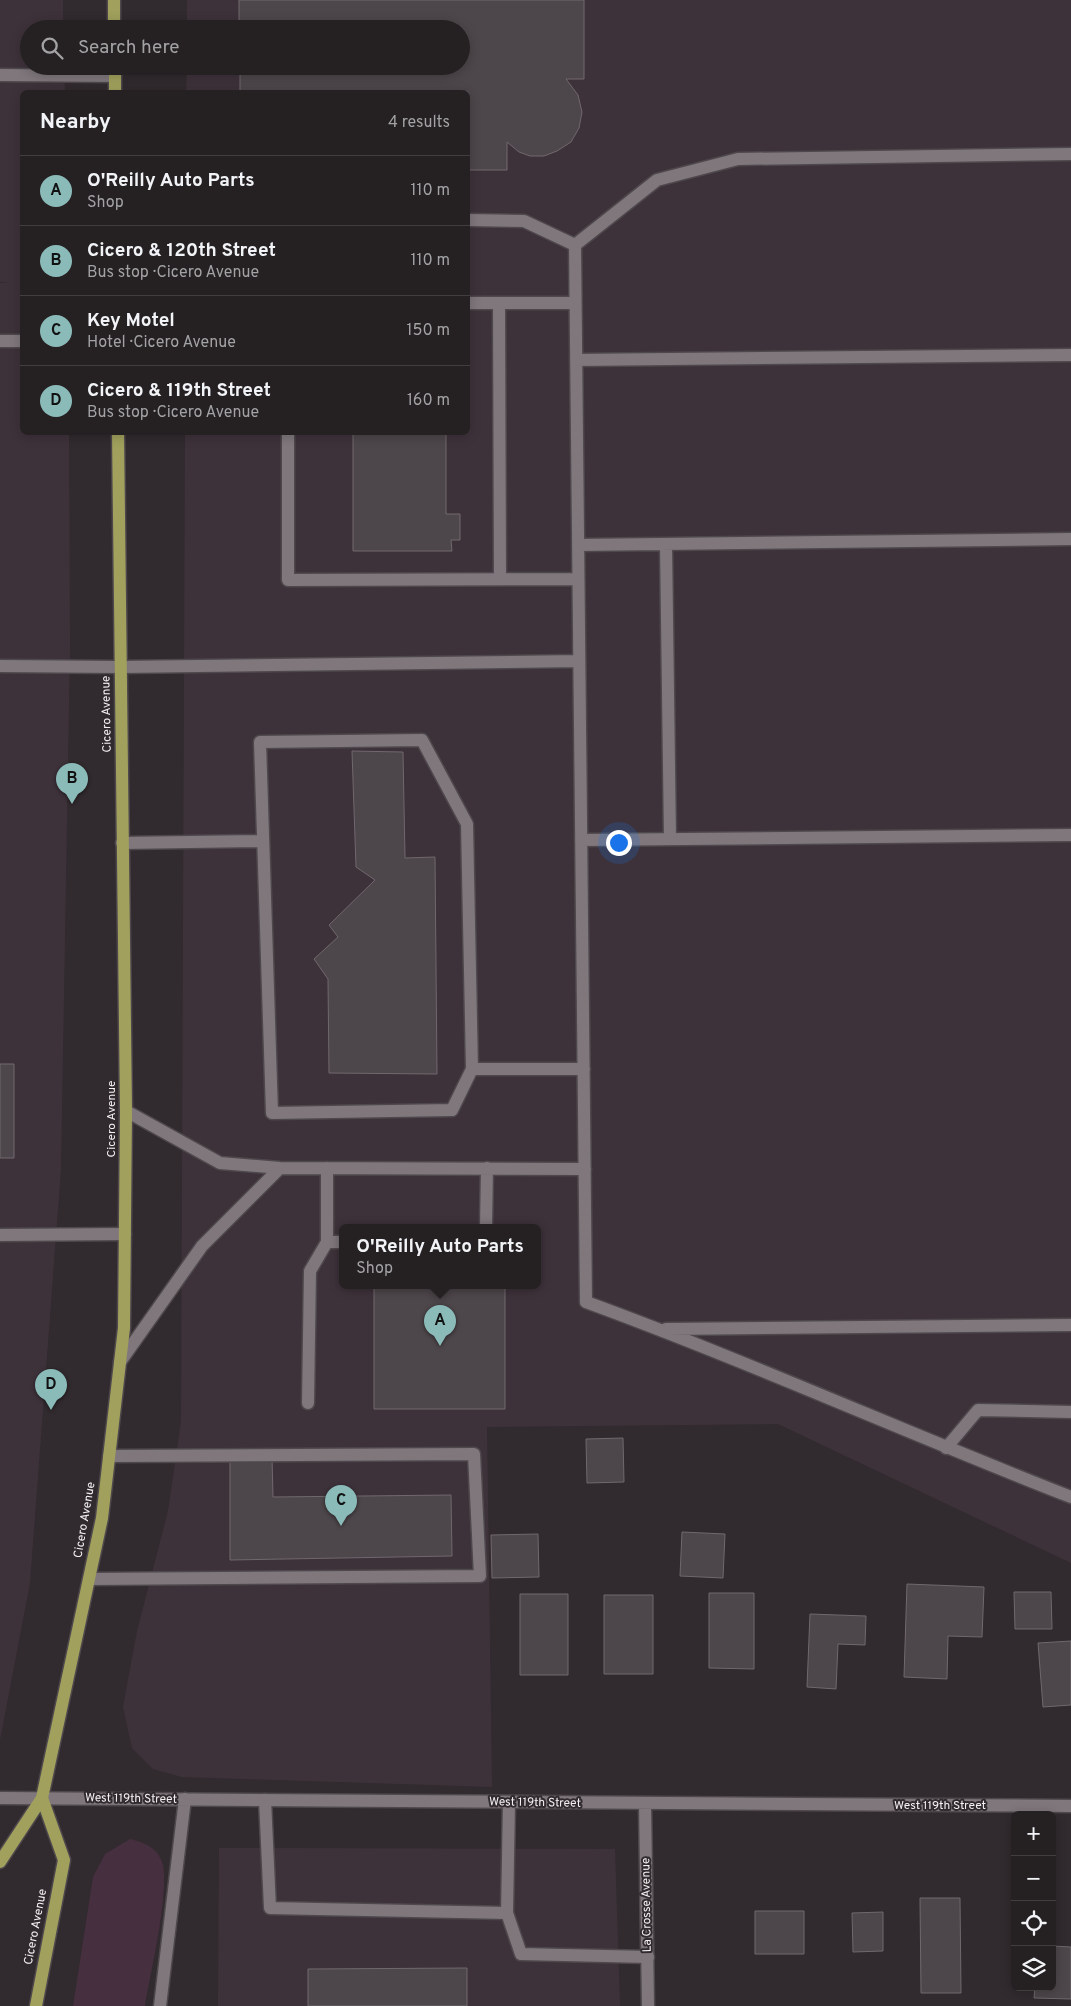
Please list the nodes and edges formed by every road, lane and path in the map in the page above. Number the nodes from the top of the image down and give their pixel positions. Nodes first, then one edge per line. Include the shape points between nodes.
1 (114, 0) edge
2 (114, 20) edge
3 (20, 74) edge
4 (0, 75) edge
5 (115, 75) edge
6 (115, 90) edge
7 (1071, 154) edge
8 (470, 220) edge
9 (575, 245) junction
10 (470, 303) edge
11 (499, 303) junction
12 (575, 303) junction
13 (0, 341) edge
14 (20, 341) edge
15 (1071, 355) edge
16 (576, 360) junction
17 (118, 435) edge
18 (288, 435) edge
19 (1071, 539) edge
20 (578, 544) junction
21 (666, 544) junction
22 (578, 579) junction
23 (500, 580) junction
24 (579, 661) junction
25 (0, 666) edge
26 (120, 667) junction
27 (1071, 835) edge
28 (670, 839) junction
29 (581, 840) junction
30 (263, 841) junction
31 (122, 843) junction
32 (472, 1069) junction
33 (584, 1069) junction
34 (126, 1111) junction
35 (280, 1168) junction
36 (327, 1168) junction
37 (486, 1168) junction
38 (585, 1168) junction
39 (486, 1224) edge
40 (125, 1234) junction
41 (0, 1235) edge
42 (327, 1242) junction
43 (339, 1242) edge
44 (1071, 1325) edge
45 (661, 1329) junction
46 (120, 1362) junction
47 (308, 1402) dead end
48 (1071, 1412) edge
49 (946, 1448) junction
50 (109, 1456) junction
51 (1071, 1497) edge
52 (89, 1579) junction
53 (0, 1798) edge
54 (42, 1798) junction
55 (185, 1799) junction
56 (265, 1800) junction
57 (509, 1802) junction
58 (645, 1804) junction
59 (1071, 1806) edge
60 (0, 1862) edge
61 (507, 1913) junction
62 (648, 1957) junction
63 (36, 2006) edge
64 (160, 2006) edge
65 (648, 2006) edge

1 - 2 main road
3 - 4 street
5 - 6 main road
7 - 9 street via 738,159 657,180
8 - 9 street via 524,220
9 - 12 street
10 - 11 street
11 - 12 street
11 - 23 street
12 - 16 street
13 - 14 street
15 - 16 street
16 - 20 street
17 - 26 main road, Cicero Avenue
18 - 23 street via 288,580
19 - 21 street
20 - 21 street
20 - 22 street
21 - 28 street
22 - 23 street
22 - 24 street
24 - 26 street
24 - 29 street
25 - 26 street
26 - 31 main road, Cicero Avenue
27 - 28 street
28 - 29 street
29 - 33 street
30 - 31 street
30 - 32 street via 272,1113 452,1110
30 - 32 street via 260,742 422,740 467,824
31 - 34 main road, Cicero Avenue
32 - 33 street
33 - 38 street
34 - 35 street via 220,1163
34 - 40 main road, Cicero Avenue
35 - 36 street
35 - 46 street via 202,1246
36 - 37 street
36 - 42 street
37 - 38 street
37 - 39 street
38 - 45 street via 586,1302
40 - 41 street
40 - 46 main road, Cicero Avenue via 124,1328
42 - 43 street
42 - 47 street via 310,1271
44 - 45 street
45 - 49 street
46 - 50 main road, Cicero Avenue
48 - 49 street via 978,1410
49 - 51 street
50 - 52 main road, Cicero Avenue via 102,1518
50 - 52 street via 474,1454 480,1576
52 - 54 main road, Cicero Avenue
53 - 54 street, West 119th Street
54 - 55 street, West 119th Street
54 - 60 main road, Cicero Avenue
54 - 63 main road, Cicero Avenue via 64,1860
55 - 56 street, West 119th Street
55 - 64 street
56 - 57 street, West 119th Street
56 - 61 street via 270,1908
57 - 58 street, West 119th Street
57 - 61 street
58 - 59 street, West 119th Street
58 - 62 street, La Crosse Avenue
61 - 62 street via 521,1954
62 - 65 street, La Crosse Avenue

